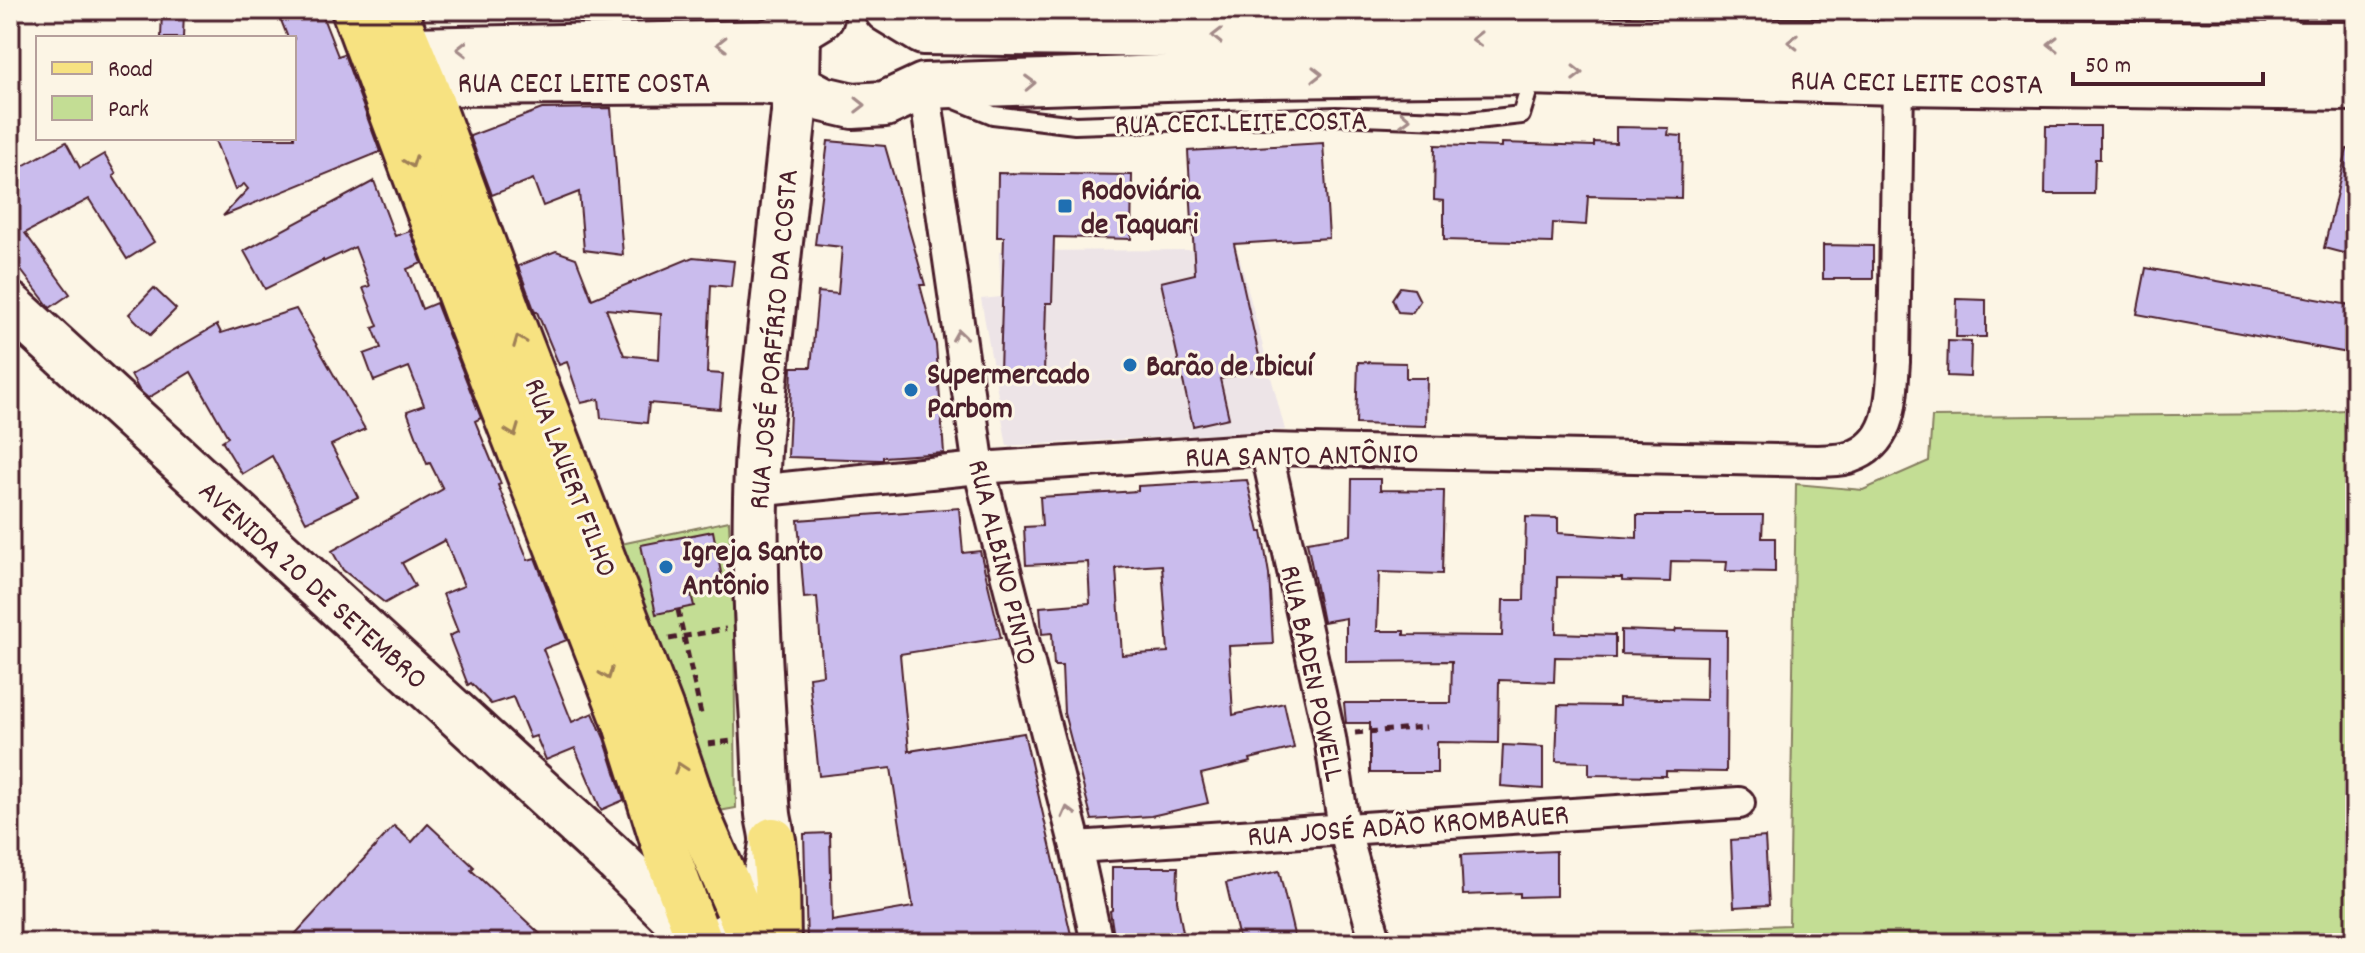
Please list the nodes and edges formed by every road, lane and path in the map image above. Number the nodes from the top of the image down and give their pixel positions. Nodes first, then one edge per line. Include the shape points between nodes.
1 (354, 10) edge
2 (394, 10) edge
3 (813, 17) edge
4 (908, 17) edge
5 (1899, 45) edge
6 (2355, 45) edge
7 (2283, 47) edge
8 (1526, 56) junction
9 (403, 83) junction
10 (797, 85) junction
11 (924, 86) junction
12 (2355, 88) edge
13 (10, 305) edge
14 (1266, 449) junction
15 (979, 468) junction
16 (755, 491) junction
17 (643, 716) junction
18 (1426, 727) dead end
19 (1330, 738) junction
20 (1739, 803) dead end
21 (699, 820) junction
22 (768, 825) junction
23 (1344, 828) junction
24 (1076, 847) junction
25 (618, 862) junction
26 (720, 870) junction
27 (673, 872) junction
28 (759, 935) edge
29 (700, 942) edge
30 (1097, 943) edge
31 (1376, 943) edge

1 - 9 main road, RUA LAUERT FILHO
2 - 9 main road, RUA LAUERT FILHO
3 -> 9 street, RUA CECI LEITE COSTA via 765,43
3 - 10 street, RUA JOSÉ PORFÍRIO DA COSTA
8 -> 4 street, RUA CECI LEITE COSTA
4 - 11 street, RUA ALBINO PINTO
5 - 7 street, RUA CECI LEITE COSTA
5 - 8 street, RUA CECI LEITE COSTA
5 - 14 street, RUA SANTO ANTÔNIO via 1894,362 1890,413 1870,447 1850,458 1819,461
6 - 7 street, RUA CECI LEITE COSTA
7 - 12 street, RUA CECI LEITE COSTA
11 -> 8 street, RUA CECI LEITE COSTA via 1258,75
9 - 10 street, RUA CECI LEITE COSTA
9 - 17 main road, RUA LAUERT FILHO via 459,235 508,312
10 -> 11 street, RUA CECI LEITE COSTA via 853,106 885,104
10 - 16 street, RUA JOSÉ PORFÍRIO DA COSTA
15 -> 11 street, RUA ALBINO PINTO
13 - 25 street, AVENIDA 20 DE SETEMBRO
14 - 15 street, RUA SANTO ANTÔNIO
14 - 19 street, RUA BADEN POWELL
15 - 16 street, RUA SANTO ANTÔNIO
24 -> 15 street, RUA ALBINO PINTO
16 - 22 street, RUA JOSÉ PORFÍRIO DA COSTA
21 -> 17 main road, RUA LAUERT FILHO
17 - 27 main road, RUA LAUERT FILHO
18 - 19 path
19 - 23 street, RUA BADEN POWELL
20 - 23 street, RUA JOSÉ ADÃO KROMBAUER
21 - 22 main road via 715,827
21 - 26 main road, RUA LAUERT FILHO
22 - 26 street via 739,858
22 - 28 street, RUA JOSÉ PORFÍRIO DA COSTA
23 - 24 street, RUA JOSÉ ADÃO KROMBAUER
23 - 31 street, RUA BADEN POWELL
24 - 30 street, RUA ALBINO PINTO
25 - 27 street
25 - 29 street, AVENIDA 20 DE SETEMBRO
26 - 27 street
26 - 28 main road, RUA LAUERT FILHO
27 - 29 main road, RUA LAUERT FILHO
28 - 29 street

